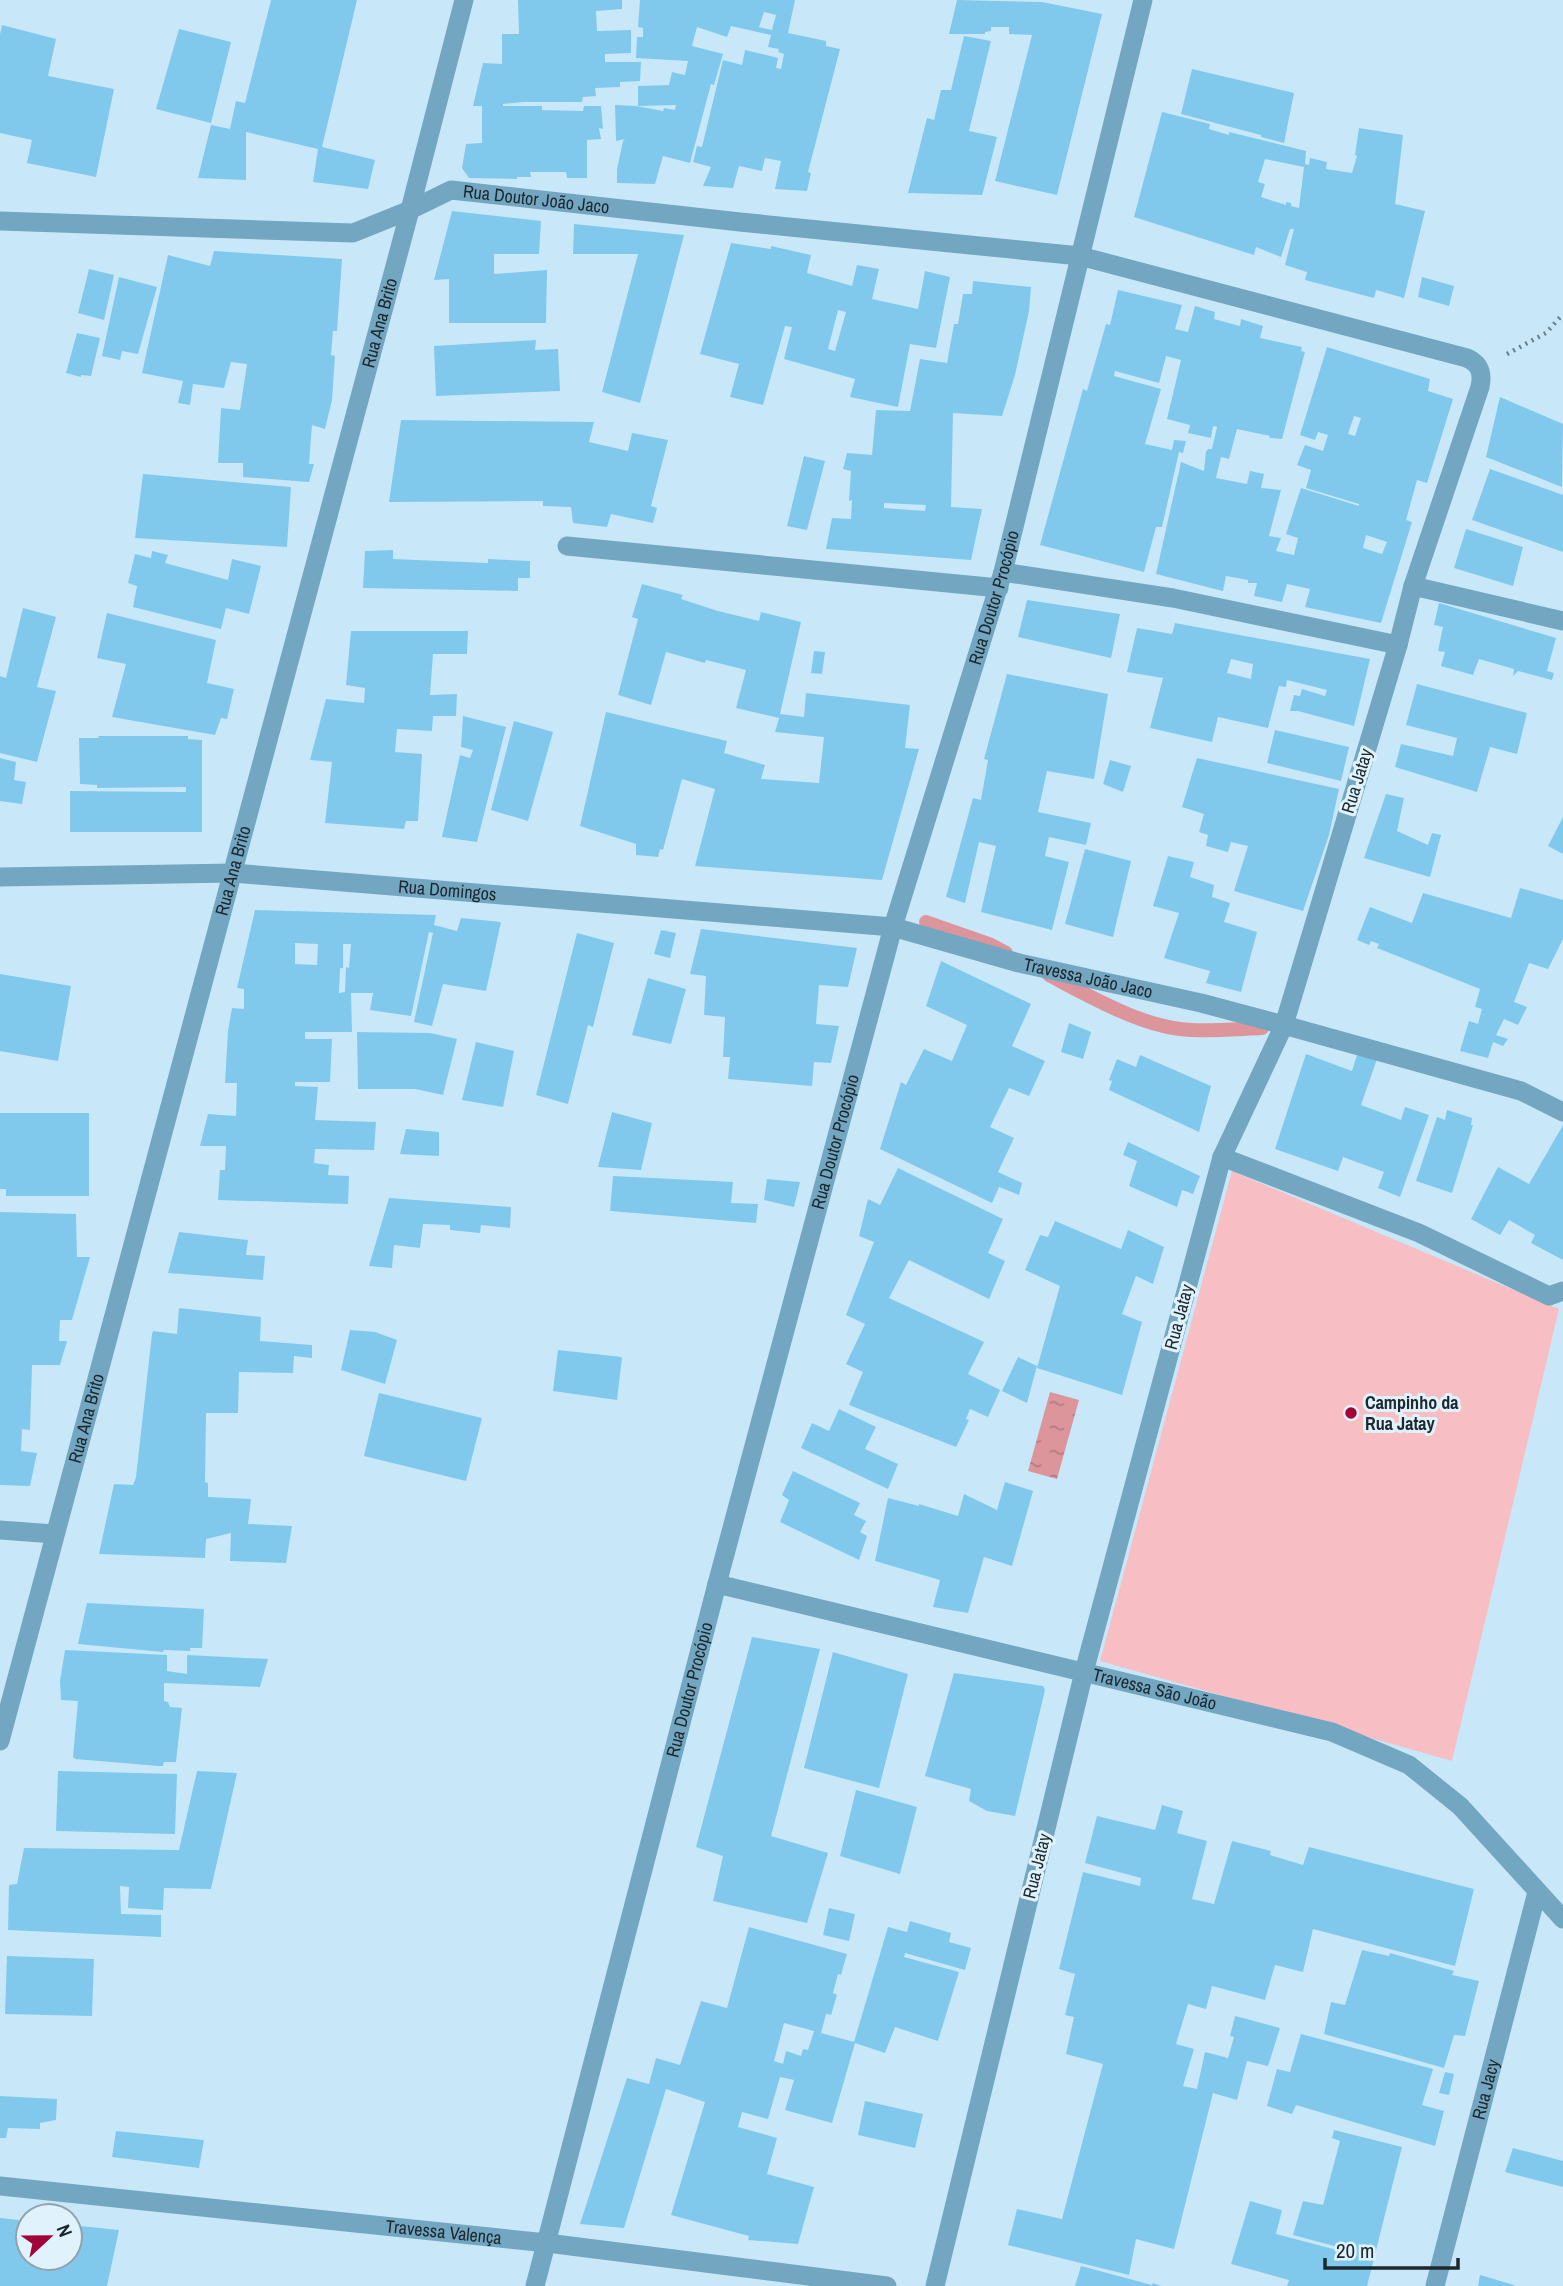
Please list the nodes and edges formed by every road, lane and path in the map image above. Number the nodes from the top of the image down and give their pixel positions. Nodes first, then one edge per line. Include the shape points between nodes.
1 (464, 0) edge
2 (1143, 0) edge
3 (410, 210) junction
4 (0, 220) edge
5 (1080, 256) junction
6 (1563, 314) edge
7 (1479, 369) junction
8 (567, 546) dead end
9 (1001, 580) junction
10 (1413, 586) junction
11 (1563, 621) edge
12 (1398, 645) junction
13 (233, 873) junction
14 (0, 877) edge
15 (893, 927) junction
16 (1284, 1025) junction
17 (1563, 1112) edge
18 (1222, 1157) junction
19 (1563, 1291) edge
20 (0, 1530) edge
21 (54, 1534) junction
22 (717, 1584) junction
23 (1084, 1672) junction
24 (0, 1741) edge
25 (1537, 1892) junction
26 (1563, 1919) edge
27 (0, 2186) edge
28 (547, 2243) junction
29 (535, 2286) edge
30 (887, 2286) edge
31 (935, 2286) edge
32 (1435, 2286) edge

1 - 3 street, Rua Ana Brito
2 - 5 street, Rua Doutor Procópio
3 - 4 street, Rua Doutor João Jaco via 353,233
3 - 5 street, Rua Doutor João Jaco via 451,190
3 - 13 street, Rua Ana Brito
5 - 7 street, Rua Doutor João Jaco via 1467,358
5 - 9 street, Rua Doutor Procópio
6 - 7 path via 1546,333
7 - 10 street, Rua Jatay via 1480,387
8 - 9 street
9 - 12 street via 1173,598
9 - 15 street, Rua Doutor Procópio
10 - 11 street
10 - 12 street, Rua Jatay
12 - 16 street, Rua Jatay
13 - 14 street, Rua Domingos
13 - 15 street, Rua Domingos
13 - 21 street, Rua Ana Brito
15 - 16 street, Travessa João Jaco via 1019,963
15 - 22 street, Rua Doutor Procópio
16 - 17 street, Travessa João Jaco via 1521,1091
16 - 18 street, Rua Jatay
18 - 19 street via 1419,1233 1549,1296
18 - 23 street, Rua Jatay
20 - 21 street
21 - 24 street, Rua Ana Brito
22 - 23 street, Travessa São João
22 - 28 street, Rua Doutor Procópio
23 - 25 street, Travessa São João via 1332,1732 1409,1765 1460,1806
23 - 31 street, Rua Jatay
25 - 26 street, Travessa São João
25 - 32 street, Rua Jacy
27 - 28 street, Travessa Valença
28 - 29 street, Rua Doutor Procópio
28 - 30 street, Travessa Valença

